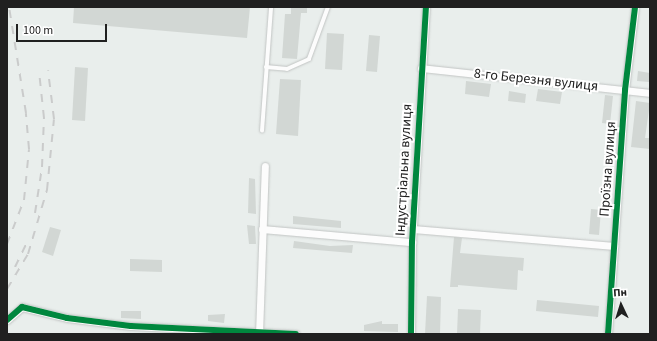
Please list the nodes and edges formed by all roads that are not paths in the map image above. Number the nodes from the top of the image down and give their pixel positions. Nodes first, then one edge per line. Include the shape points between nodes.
1 (271, 7) edge
2 (328, 7) edge
3 (426, 7) edge
4 (635, 7) edge
5 (266, 67) junction
6 (421, 68) junction
7 (625, 90) junction
8 (650, 93) edge
9 (262, 130) dead end
10 (265, 166) dead end
11 (262, 228) junction
12 (413, 229) junction
13 (412, 242) junction
14 (614, 246) junction
15 (7, 320) edge
16 (259, 333) edge
17 (296, 334) edge
18 (411, 334) edge
19 (608, 334) edge

1 - 5 lane
2 - 5 lane via 309,59 297,67 287,69
3 - 6 street, Індустріальна вулиця
4 - 7 street, Проїзна вулиця
5 - 9 lane
6 - 7 street, 8-го Березня вулиця
6 - 12 street, Індустріальна вулиця
7 - 8 street, 8-го Березня вулиця
7 - 14 street, Проїзна вулиця
10 - 11 street
11 - 13 street
11 - 16 street
12 - 13 street, Індустріальна вулиця
12 - 14 street
13 - 18 street, Індустріальна вулиця
14 - 19 street, Проїзна вулиця
15 - 16 street via 22,307 67,318 131,326
16 - 17 street

